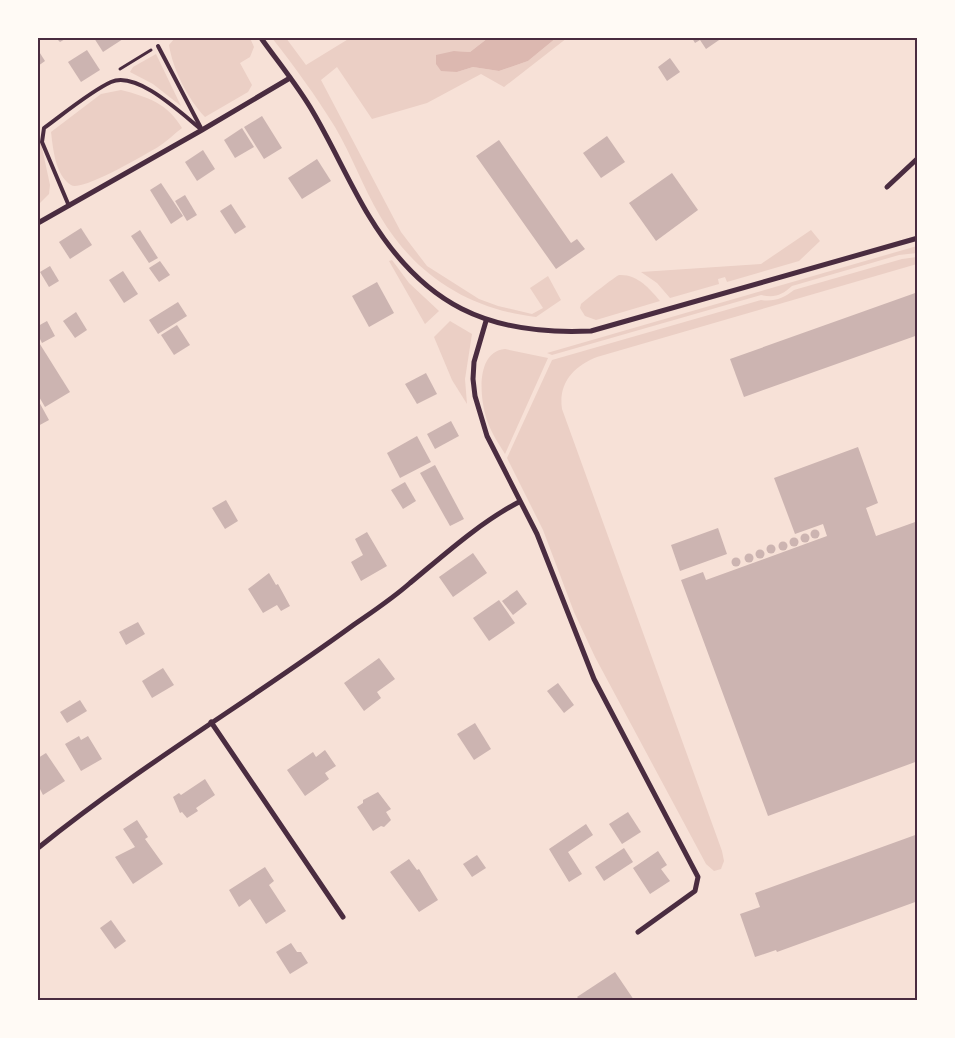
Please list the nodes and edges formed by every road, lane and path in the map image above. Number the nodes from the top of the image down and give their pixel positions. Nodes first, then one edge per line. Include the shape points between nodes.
1 (261, 38) edge
2 (158, 46) dead end
3 (290, 78) junction
4 (202, 130) junction
5 (918, 158) edge
6 (887, 187) dead end
7 (69, 206) junction
8 (38, 223) edge
9 (918, 238) edge
10 (486, 321) junction
11 (519, 502) junction
12 (211, 722) junction
13 (38, 848) edge
14 (344, 918) dead end
15 (638, 932) dead end

1 - 3 street
2 - 4 lane
3 - 4 street
3 - 10 street via 391,249 438,295
4 - 7 street
4 - 7 lane via 140,83 112,81 44,128 42,142
5 - 6 street
7 - 8 street
9 - 10 street via 590,331 524,329
10 - 11 street via 474,362 475,396 487,436
11 - 12 street via 494,517 350,628
11 - 15 street via 537,534 594,680 698,877 695,891
12 - 13 street via 92,804
12 - 14 street

